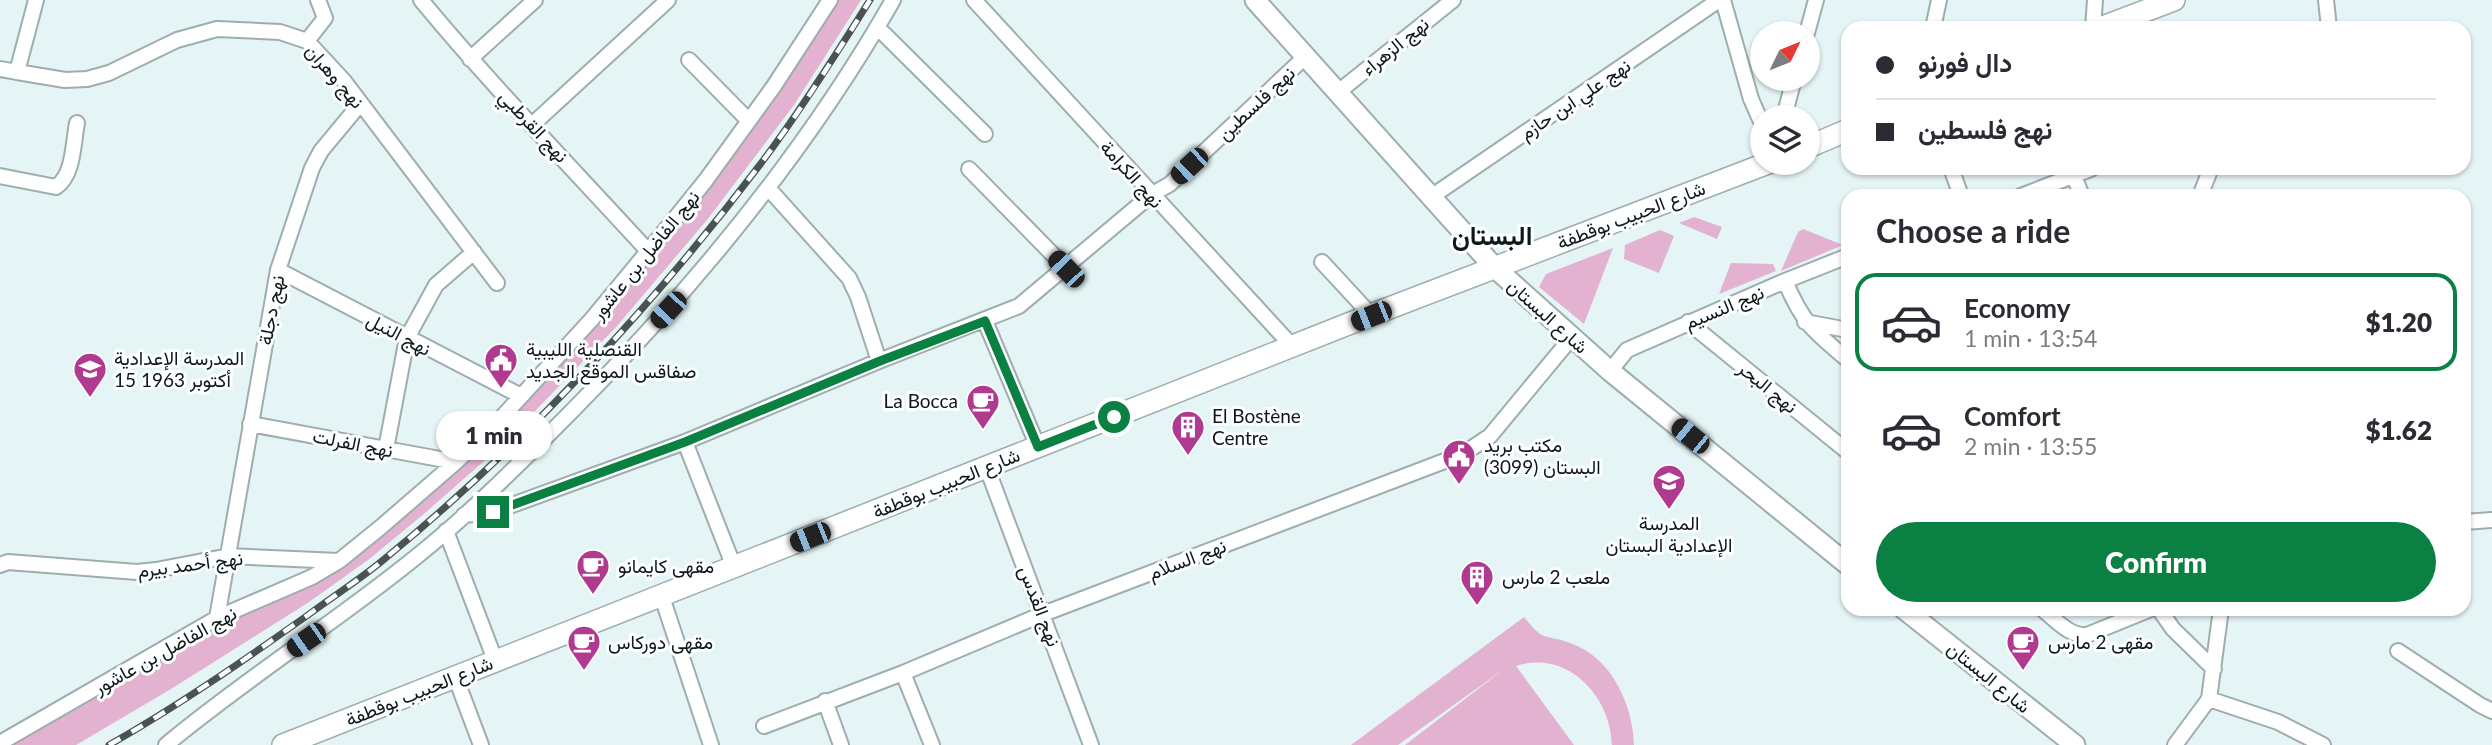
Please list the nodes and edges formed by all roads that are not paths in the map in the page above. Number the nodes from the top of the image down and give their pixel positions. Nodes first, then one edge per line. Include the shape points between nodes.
1 (36, 0) edge
2 (318, 0) edge
3 (421, 0) edge
4 (536, 0) edge
5 (668, 0) edge
6 (830, 0) edge
7 (893, 0) edge
8 (974, 0) edge
9 (1255, 0) edge
10 (1453, 0) edge
11 (1721, 0) edge
12 (1816, 0) edge
13 (1939, 0) edge
14 (2095, 0) edge
15 (2174, 0) edge
16 (2326, 0) edge
17 (1810, 21) edge
18 (1934, 21) edge
19 (2094, 21) edge
20 (2118, 21) edge
21 (2328, 21) edge
22 (877, 27) junction
23 (307, 41) junction
24 (1305, 58) junction
25 (470, 59) junction
26 (690, 60) dead end
27 (0, 69) edge
28 (17, 72) junction
29 (1337, 93) junction
30 (360, 104) junction
31 (1754, 105) edge
32 (748, 120) junction
33 (77, 123) dead end
34 (533, 124) junction
35 (1841, 133) edge
36 (985, 134) dead end
37 (1820, 142) edge
38 (969, 169) dead end
39 (1750, 170) edge
40 (2066, 175) edge
41 (0, 176) edge
42 (769, 188) junction
43 (2036, 189) edge
44 (1152, 195) junction
45 (1431, 197) junction
46 (648, 251) junction
47 (474, 253) junction
48 (1841, 259) edge
49 (1322, 262) dead end
50 (1494, 267) junction
51 (1066, 269) junction
52 (278, 270) junction
53 (1784, 281) junction
54 (497, 283) dead end
55 (1371, 316) junction
56 (985, 321) junction
57 (1805, 321) junction
58 (1688, 322) junction
59 (1841, 329) edge
60 (1572, 337) junction
61 (407, 338) junction
62 (1293, 347) junction
63 (1841, 354) edge
64 (880, 361) junction
65 (1610, 371) junction
66 (521, 396) junction
67 (250, 424) junction
68 (685, 442) junction
69 (1841, 446) edge
70 (1038, 447) junction
71 (386, 449) junction
72 (456, 462) junction
73 (987, 468) junction
74 (464, 515) junction
75 (2492, 520) edge
76 (2471, 522) edge
77 (446, 531) junction
78 (229, 556) junction
79 (1841, 559) edge
80 (339, 561) junction
81 (0, 565) edge
82 (734, 567) junction
83 (662, 597) junction
84 (1043, 614) junction
85 (1913, 616) edge
86 (2051, 616) edge
87 (2134, 616) edge
88 (2164, 616) edge
89 (2220, 616) edge
90 (217, 618) junction
91 (2398, 651) dead end
92 (495, 660) junction
93 (2214, 668) junction
94 (903, 673) junction
95 (455, 676) junction
96 (2210, 699) junction
97 (825, 701) junction
98 (2492, 710) edge
99 (764, 726) dead end
100 (0, 743) edge
101 (166, 745) edge
102 (283, 745) edge
103 (481, 745) edge
104 (711, 745) edge
105 (841, 745) edge
106 (932, 745) edge
107 (1091, 745) edge
108 (2075, 745) edge
109 (2175, 745) edge
110 (2323, 745) edge

1 - 28 street
2 - 23 street via 325,18
3 - 25 street, نهج القرطبي
4 - 25 street
5 - 34 street
6 - 32 street, نهج الفاضل بن عاشور
7 - 22 street
8 - 44 street, نهج الكرامة
9 - 24 main road, شارع البستان
10 - 29 street, نهج الزهراء
11 - 31 street
11 - 45 street, نهج علي ابن حازم
12 - 17 street
13 - 18 street
14 - 19 street
15 - 20 main road
16 - 21 street
22 - 36 street
22 - 42 street
23 - 28 street, نهج وهران via 281,32 217,29 177,40 88,79
23 - 30 street, نهج وهران
24 - 29 main road, شارع البستان
24 - 44 street, نهج فلسطين via 1170,184
25 - 34 street, نهج القرطبي
26 - 32 street
27 - 28 street, نهج وهران
29 - 45 main road, شارع البستان
30 - 47 street, نهج وهران
30 - 52 street, نهج دجلة via 312,167
32 - 46 street, نهج الفاضل بن عاشور
33 - 41 street via 68,175 56,187
34 - 46 street, نهج القرطبي
35 - 37 main road
38 - 51 street
39 - 50 main road, شارع الحبيب بوقطفة
40 - 43 street
42 - 64 street via 849,278
42 - 74 street via 681,295 599,383
44 - 51 street, نهج فلسطين
44 - 62 street, نهج الكرامة
45 - 50 main road, شارع البستان
46 - 66 street, نهج الفاضل بن عاشور
47 - 54 street, نهج وهران
47 - 61 street via 436,285
48 - 53 street, نهج النسيم
49 - 55 street
50 - 55 main road, شارع الحبيب بوقطفة
50 - 60 main road, شارع البستان
51 - 56 street, نهج فلسطين via 1019,306
52 - 61 street, نهج النيل
52 - 67 street, نهج دجلة
53 - 57 street
53 - 58 street, نهج النسيم
55 - 62 main road, شارع الحبيب بوقطفة
56 - 64 street, نهج فلسطين
56 - 70 street
57 - 59 street
57 - 63 street
58 - 65 street, نهج النسيم via 1627,350
58 - 69 street, نهج البحر
60 - 65 main road, شارع البستان
60 - 84 street, نهج السلام via 1477,447
61 - 66 street, نهج النيل
61 - 71 street
62 - 70 main road, شارع الحبيب بوقطفة
64 - 68 street, نهج فلسطين
65 - 79 main road, شارع البستان
66 - 72 street, نهج الفاضل بن عاشور
67 - 71 street, نهج الفرلت
67 - 78 street, نهج دجلة
68 - 74 street, نهج فلسطين via 493,512
68 - 82 street
70 - 73 main road, شارع الحبيب بوقطفة
71 - 72 street, نهج الفرلت
72 - 80 street, نهج الفاضل بن عاشور
73 - 82 main road, شارع الحبيب بوقطفة
73 - 84 street, نهج القدس
74 - 77 street
75 - 76 street
77 - 92 street
77 - 101 street via 370,594
78 - 80 street, نهج أحمد بيرم
78 - 81 street, نهج أحمد بيرم via 137,572
78 - 90 street, نهج دجلة
80 - 90 street, نهج الفاضل بن عاشور
82 - 83 main road, شارع الحبيب بوقطفة
83 - 92 main road, شارع الحبيب بوقطفة
83 - 104 street
84 - 94 street, نهج السلام
84 - 107 street, نهج القدس
85 - 108 main road, شارع البستان
86 - 87 street via 2080,636
88 - 93 street
89 - 93 street
90 - 100 street, نهج الفاضل بن عاشور
91 - 98 street
92 - 95 main road, شارع الحبيب بوقطفة
93 - 96 street
94 - 97 street, نهج السلام
94 - 106 street
95 - 102 main road, شارع الحبيب بوقطفة
95 - 103 street
96 - 109 street
96 - 110 street via 2278,722
97 - 99 street, نهج السلام
97 - 105 street

